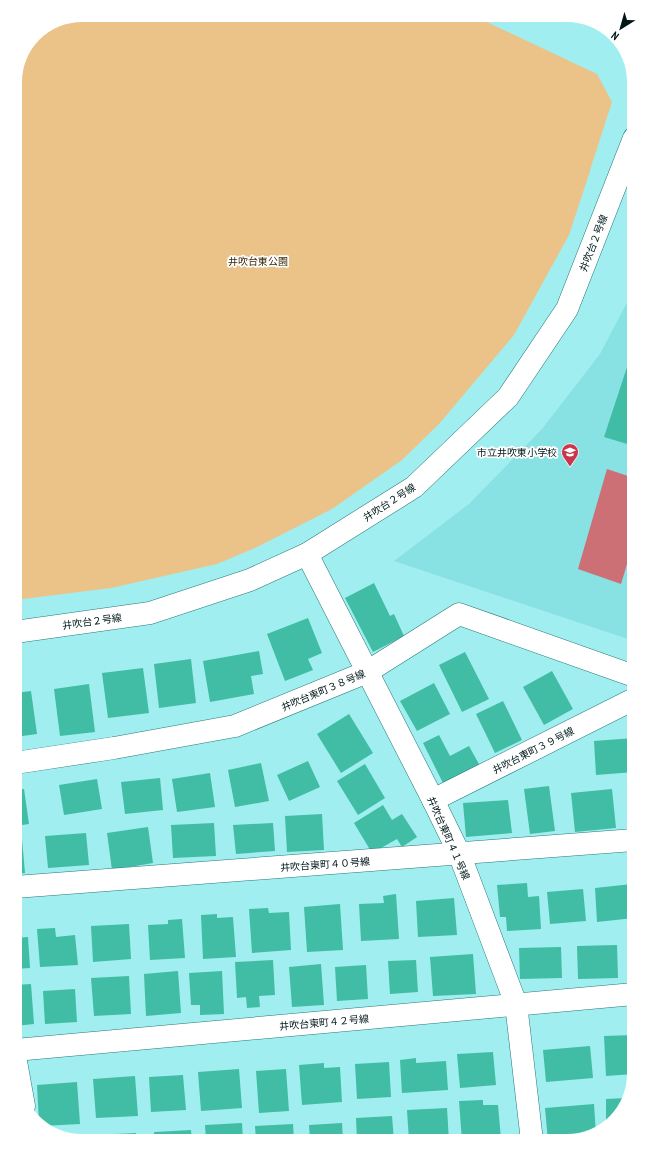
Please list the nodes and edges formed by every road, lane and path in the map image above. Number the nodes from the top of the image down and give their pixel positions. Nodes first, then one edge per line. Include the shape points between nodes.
1 (627, 156) edge
2 (307, 554) junction
3 (22, 631) edge
4 (367, 672) junction
5 (627, 674) edge
6 (627, 703) edge
7 (22, 762) edge
8 (433, 800) junction
9 (627, 841) edge
10 (458, 853) junction
11 (22, 886) edge
12 (627, 995) edge
13 (516, 1004) junction
14 (22, 1049) edge
15 (531, 1134) edge

1 - 2 street, 井吹台２号線 via 567,309 508,397 414,487
2 - 3 street, 井吹台２号線 via 250,580 150,613
2 - 4 street, 井吹台東町４１号線
4 - 5 street, 井吹台東町３８号線 via 459,614
4 - 7 street, 井吹台東町３８号線 via 235,726
4 - 8 street, 井吹台東町４１号線
6 - 8 street, 井吹台東町３９号線
8 - 10 street, 井吹台東町４１号線
9 - 10 street, 井吹台東町４０号線
10 - 11 street, 井吹台東町４０号線
10 - 13 street, 井吹台東町４１号線
12 - 13 street, 井吹台東町４２号線
13 - 14 street, 井吹台東町４２号線
13 - 15 street, 井吹台東町４１号線

